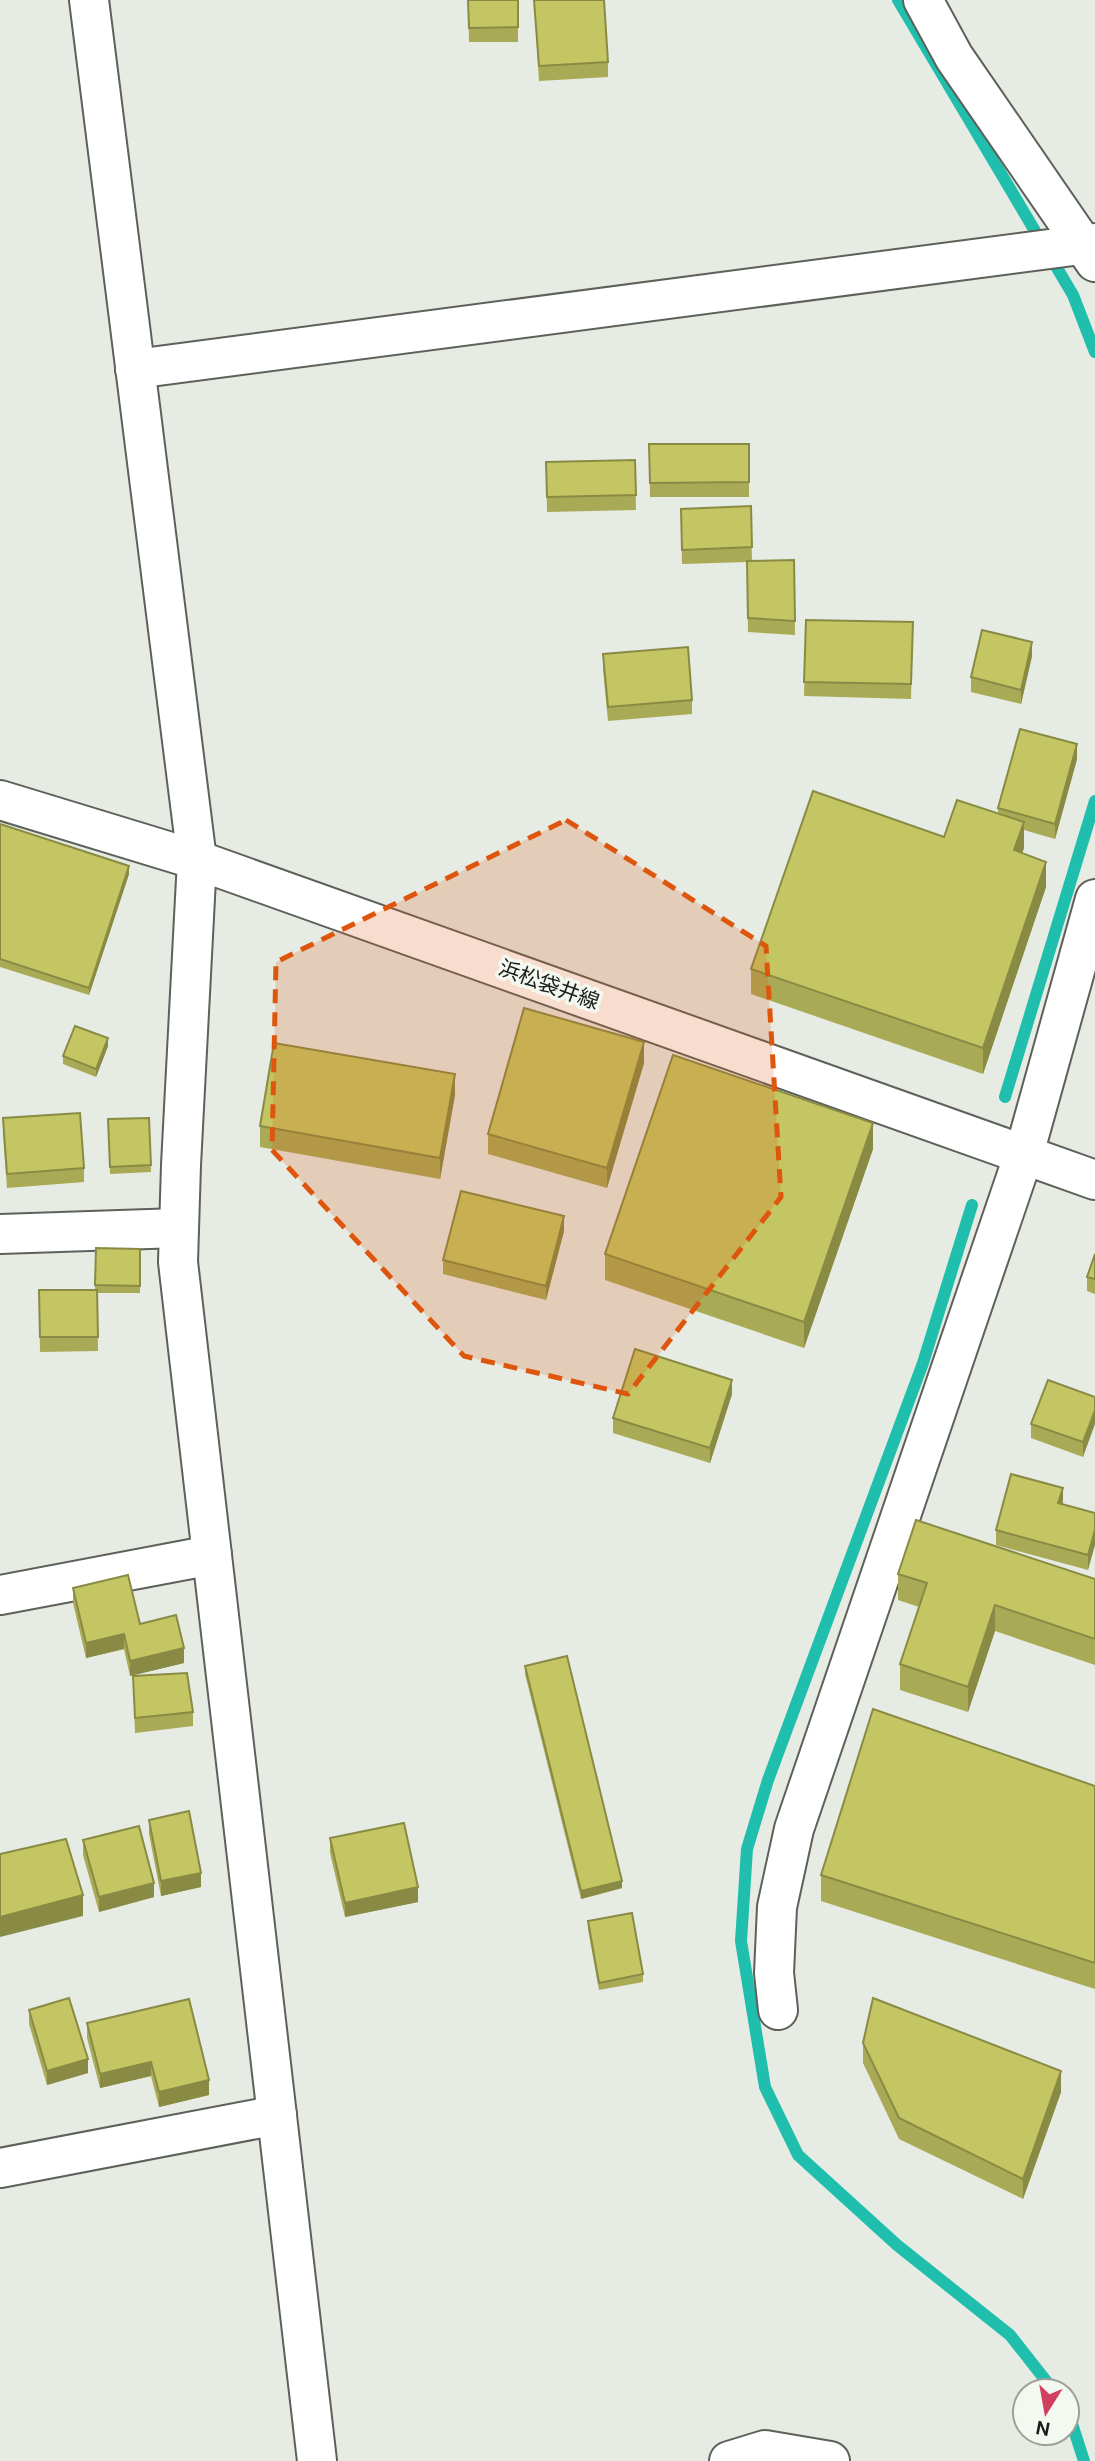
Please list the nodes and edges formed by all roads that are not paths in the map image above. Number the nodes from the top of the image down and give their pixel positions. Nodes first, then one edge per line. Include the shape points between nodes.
1 (89, 0) edge
2 (923, 0) edge
3 (1091, 250) edge
4 (135, 369) junction
5 (0, 800) edge
6 (197, 860) junction
7 (1095, 899) edge
8 (1024, 1154) junction
9 (1095, 1180) edge
10 (179, 1228) junction
11 (0, 1234) edge
12 (212, 1555) junction
13 (0, 1595) edge
14 (778, 2010) dead end
15 (277, 2115) junction
16 (0, 2168) edge
17 (317, 2461) edge
18 (729, 2461) edge
19 (830, 2461) edge

1 - 4 street
2 - 3 street via 954,57
3 - 4 street
4 - 6 street
5 - 6 street, 浜松袋井線
6 - 8 street, 浜松袋井線
6 - 10 street
7 - 8 street
8 - 9 street, 浜松袋井線
8 - 14 street via 794,1829 777,1907 774,1973
10 - 11 street
10 - 12 street via 178,1262
12 - 13 street
12 - 15 street
15 - 16 street
15 - 17 street
18 - 19 street via 765,2450

